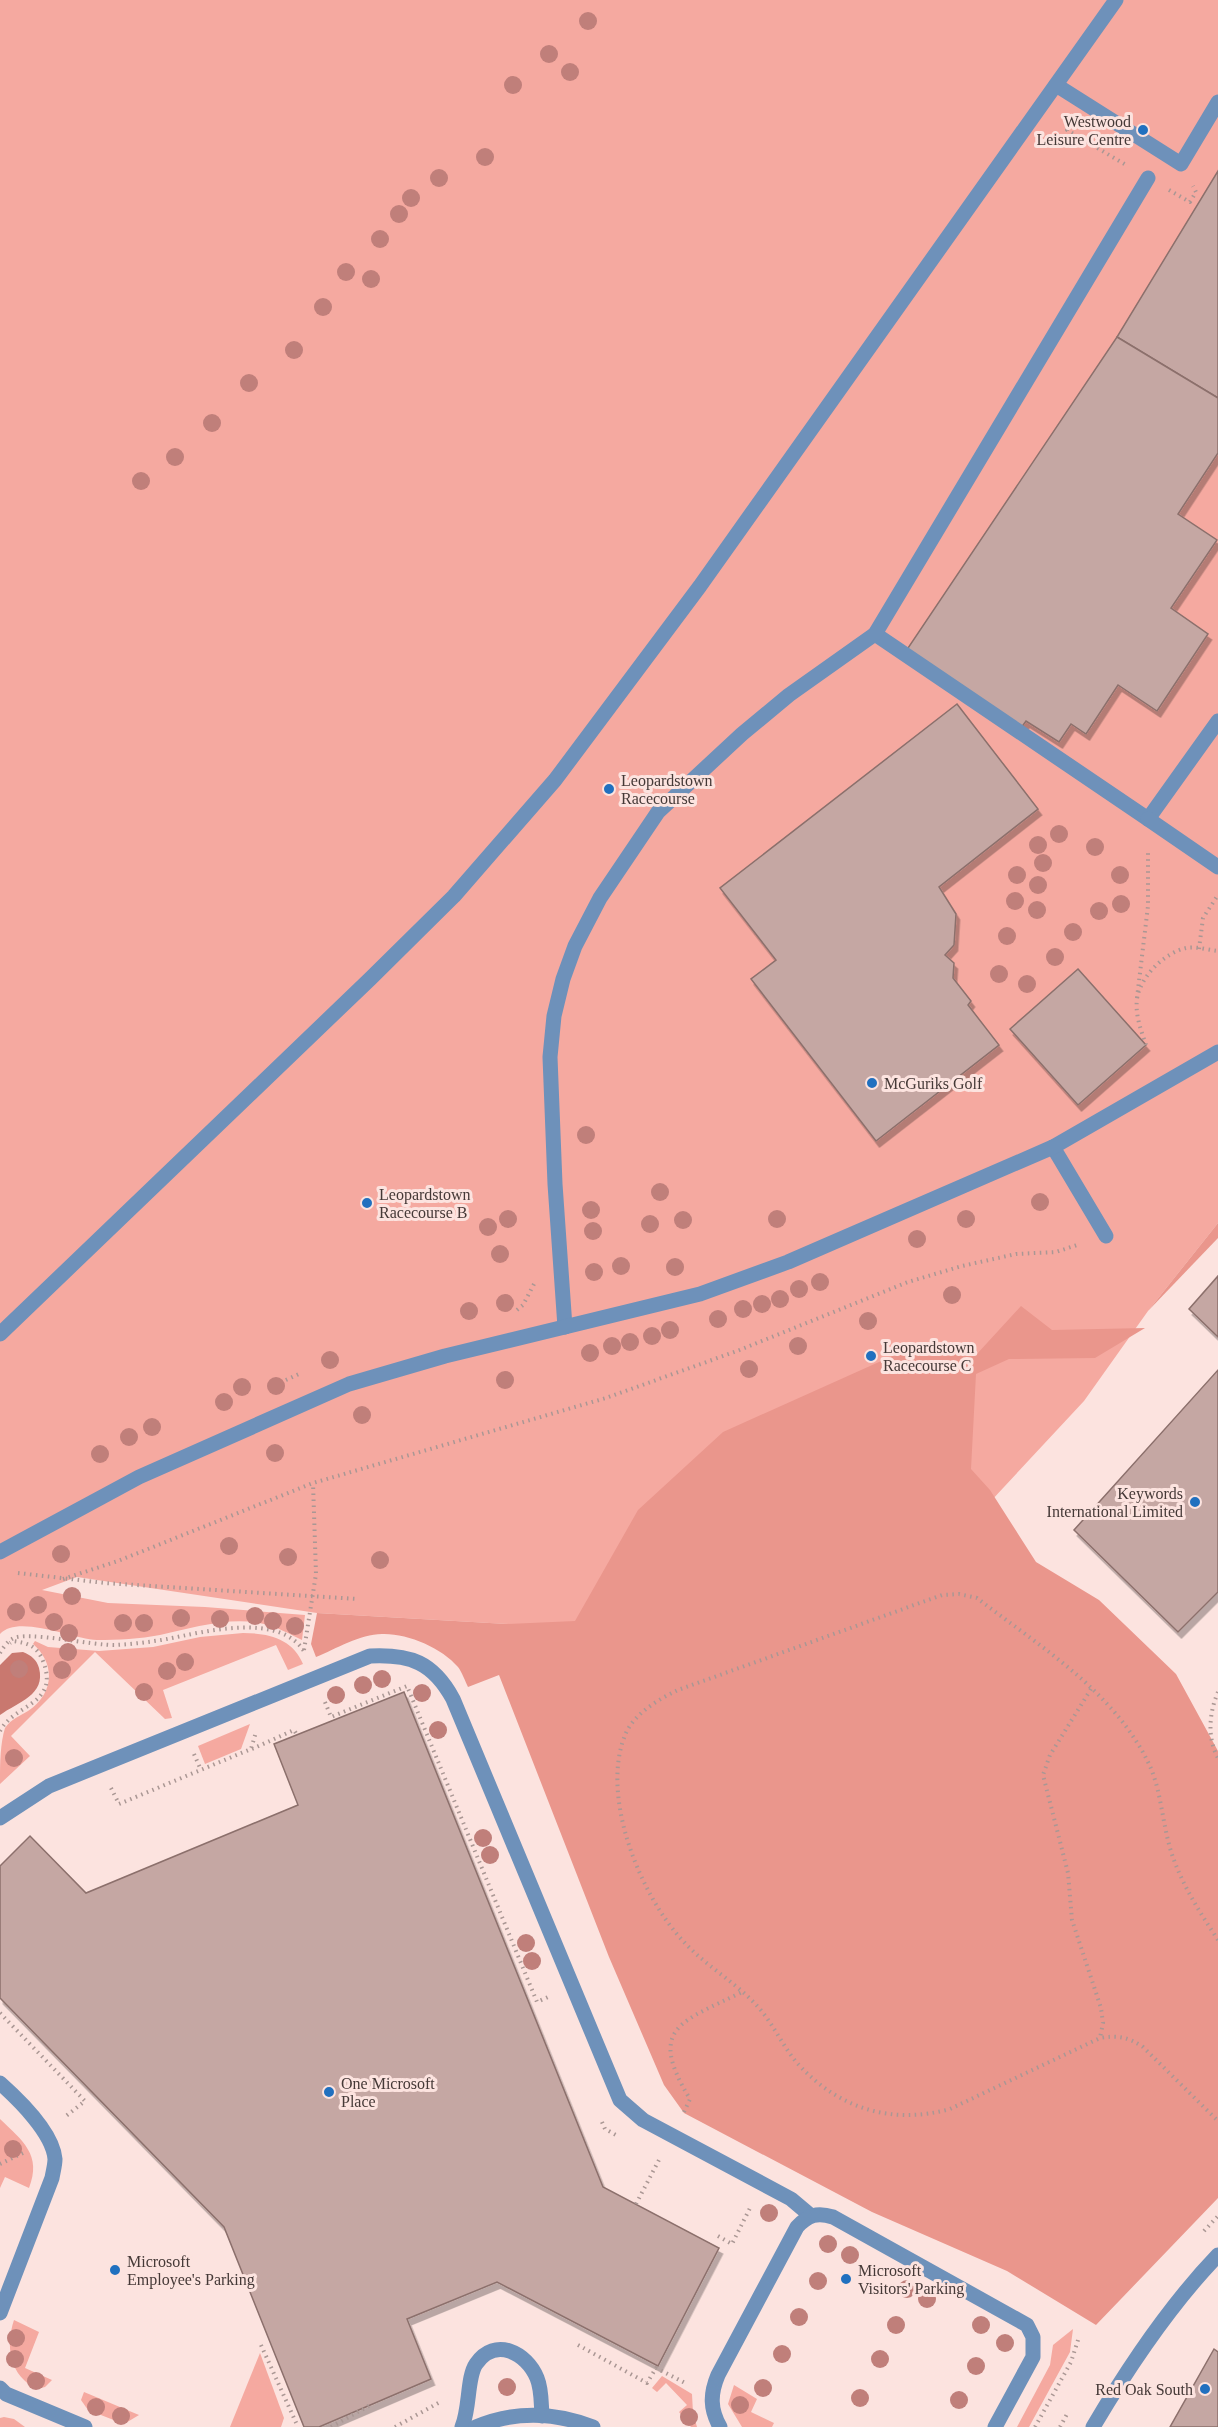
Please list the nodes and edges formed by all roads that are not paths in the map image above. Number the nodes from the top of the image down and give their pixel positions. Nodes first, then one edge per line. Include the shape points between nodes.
1 (1116, 0) edge
2 (1056, 85) junction
3 (1218, 102) edge
4 (1148, 178) dead end
5 (875, 634) junction
6 (1218, 721) edge
7 (1148, 819) junction
8 (1218, 867) edge
9 (1218, 1052) edge
10 (1053, 1147) junction
11 (1106, 1236) road end
12 (565, 1327) junction
13 (0, 1334) edge
14 (0, 1552) edge
15 (0, 1818) edge
16 (0, 2083) edge
17 (810, 2215) junction
18 (1218, 2255) edge
19 (0, 2313) edge
20 (0, 2388) edge
21 (542, 2416) junction
22 (85, 2427) edge
23 (462, 2427) edge
24 (476, 2427) edge
25 (593, 2427) edge
26 (720, 2427) edge
27 (995, 2427) edge
28 (1094, 2427) edge

1 - 2 street
2 - 3 street via 1181,164
2 - 13 street via 611,707 504,841 370,980
4 - 5 street
5 - 7 street
5 - 12 street via 789,695 665,805 600,898 575,946 562,979 550,1057
6 - 7 street
7 - 8 street
9 - 10 street
10 - 11 street
10 - 12 street via 788,1262 700,1294
12 - 14 street via 390,1370 349,1384 138,1477
15 - 17 street via 36,1792 370,1656 393,1655 426,1666 439,1677 453,1699 620,2100 644,2120 791,2199
16 - 19 street via 30,2113 55,2159 52,2178
17 - 26 street via 797,2227 718,2375 712,2397 713,2415
17 - 27 street via 833,2217 1027,2325 1033,2337 1033,2356
18 - 28 street via 1146,2344
20 - 22 street
21 - 23 street via 539,2386 530,2365 515,2352 497,2350 486,2353 475,2365
21 - 24 street via 514,2416
21 - 25 street

